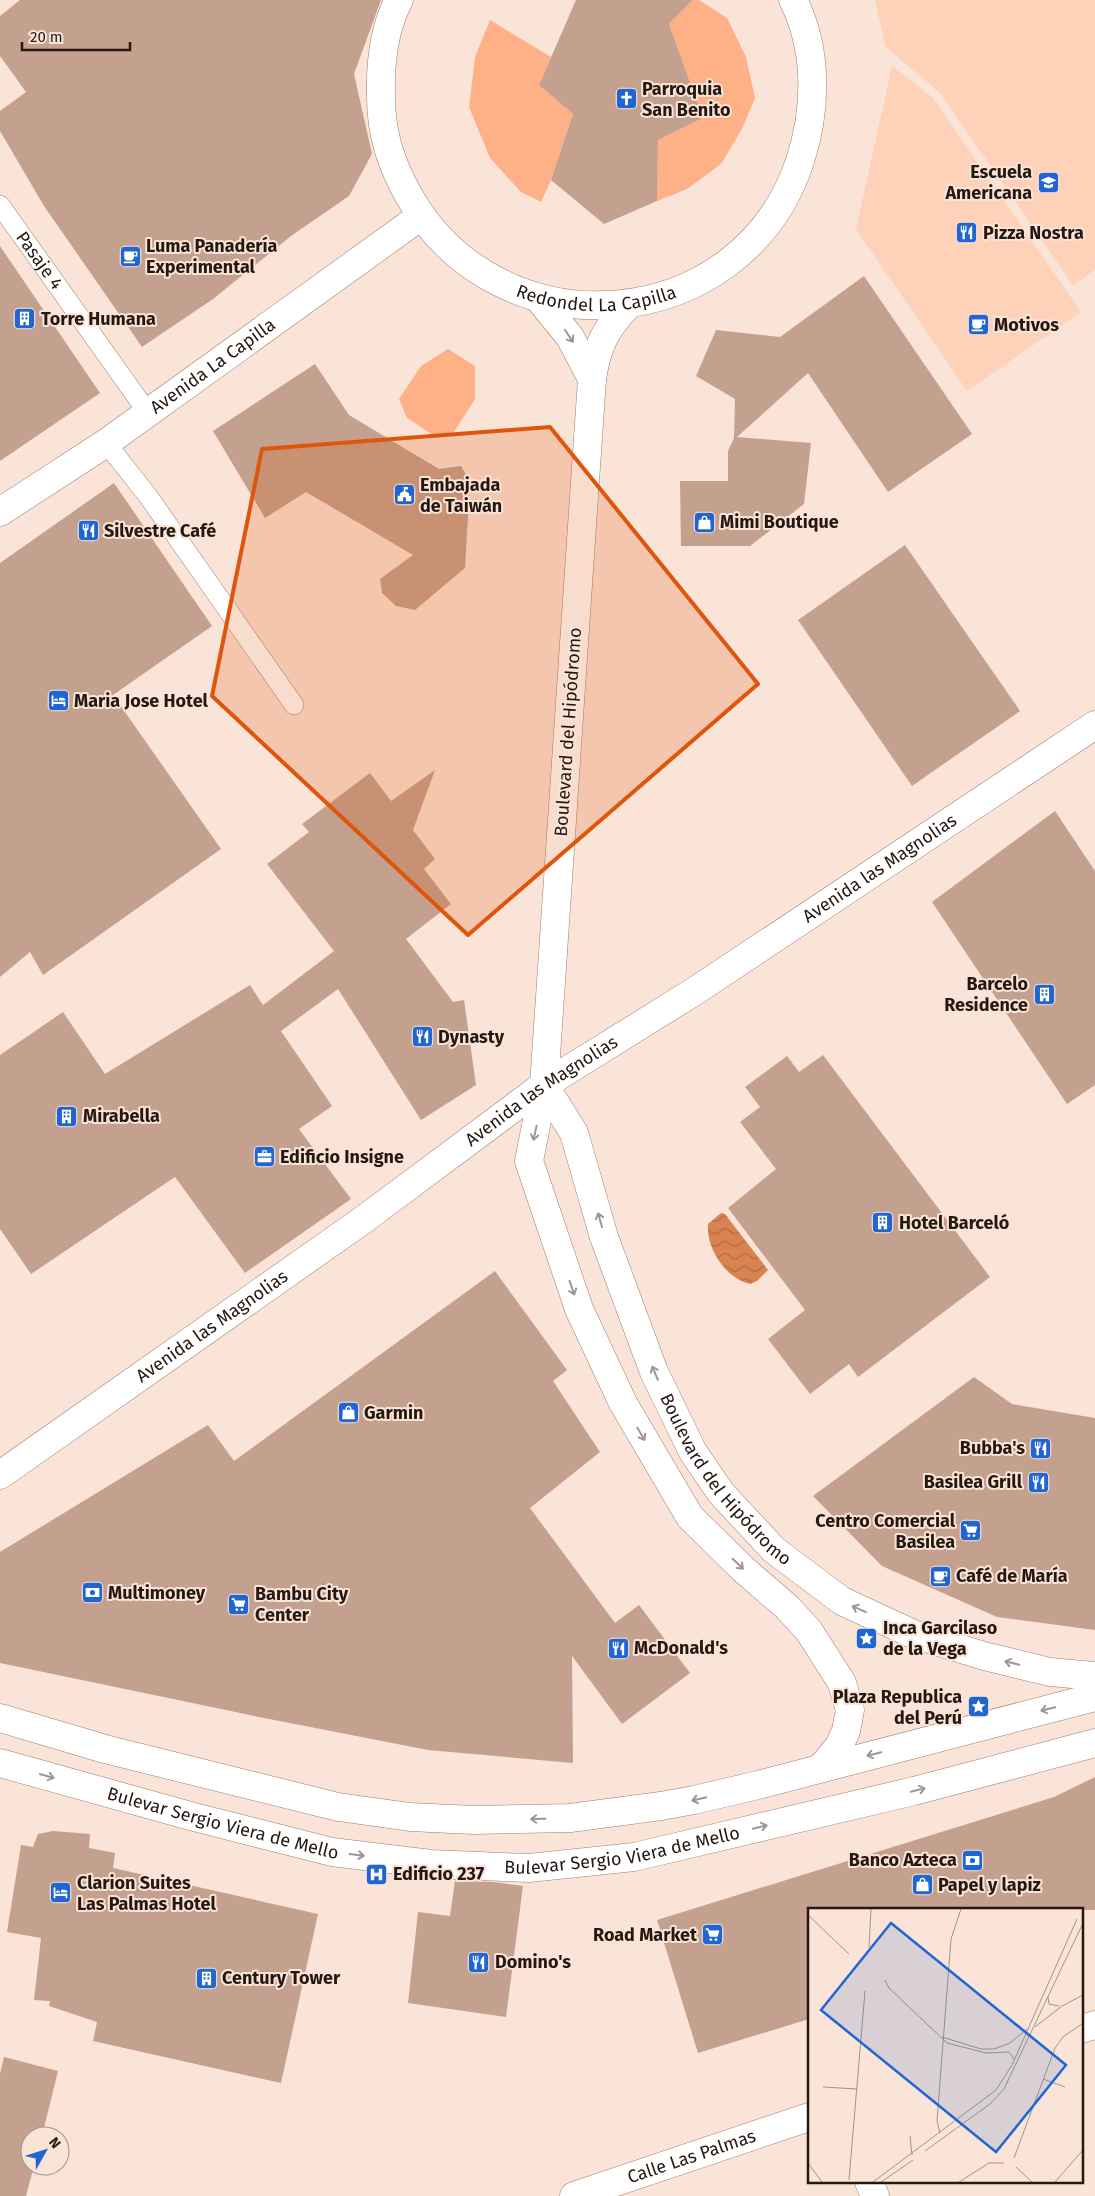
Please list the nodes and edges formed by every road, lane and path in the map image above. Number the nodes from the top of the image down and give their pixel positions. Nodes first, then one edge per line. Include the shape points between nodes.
1 (399, 0) edge
2 (793, 0) edge
3 (0, 205) edge
4 (421, 216) junction
5 (540, 299) junction
6 (630, 304) junction
7 (592, 379) junction
8 (148, 413) junction
9 (106, 443) junction
10 (0, 512) edge
11 (294, 705) dead end
12 (1095, 725) edge
13 (544, 1085) junction
14 (0, 1475) edge
15 (721, 1493) junction
16 (690, 1517) junction
17 (1095, 1676) edge
18 (1095, 1697) edge
19 (0, 1718) edge
20 (1095, 1743) edge
21 (0, 1763) edge
22 (821, 1768) junction
23 (1095, 2025) edge
24 (1082, 2029) edge
25 (808, 2116) edge
26 (870, 2184) edge
27 (574, 2196) edge
28 (874, 2196) edge

1 - 4 street, Redondel La Capilla via 392,13 380,65 381,118 395,170
2 - 6 street, Redondel La Capilla via 810,52 813,95 808,138 794,179 773,216 745,249 702,278 672,293
3 - 8 lane, Pasaje 4
4 - 5 street, Redondel La Capilla via 454,253 494,281
4 - 8 street, Avenida La Capilla
5 - 6 street, Redondel La Capilla via 584,306
5 -> 7 street via 570,337
6 - 7 street, Boulevard del Hipódromo via 602,338
7 - 13 street, Boulevard del Hipódromo
8 - 9 street, Avenida La Capilla
9 - 10 street, Avenida La Capilla
9 - 11 lane via 148,496
12 - 13 street, Avenida las Magnolias via 695,991
13 - 14 street, Avenida las Magnolias via 363,1220
15 -> 13 street, Boulevard del Hipódromo via 693,1452 654,1372 604,1237 574,1133
13 -> 16 street, Boulevard del Hipódromo via 529,1161 579,1309 623,1403
15 - 16 street
17 -> 15 street, Boulevard del Hipódromo via 1050,1672 984,1656 913,1634 842,1601 774,1550
16 -> 22 street, Boulevard del Hipódromo via 793,1613 809,1631 842,1683 850,1710 846,1731 839,1746
18 -> 22 street, Bulevar Sergio Viera de Mello
22 -> 19 street, Bulevar Sergio Viera de Mello via 661,1806 570,1818 474,1820 410,1816 338,1806 106,1749
21 -> 20 street, Bulevar Sergio Viera de Mello via 332,1852 431,1864 529,1868 634,1857 914,1791
23 - 24 street
25 - 27 street, Calle Las Palmas
26 - 28 street

